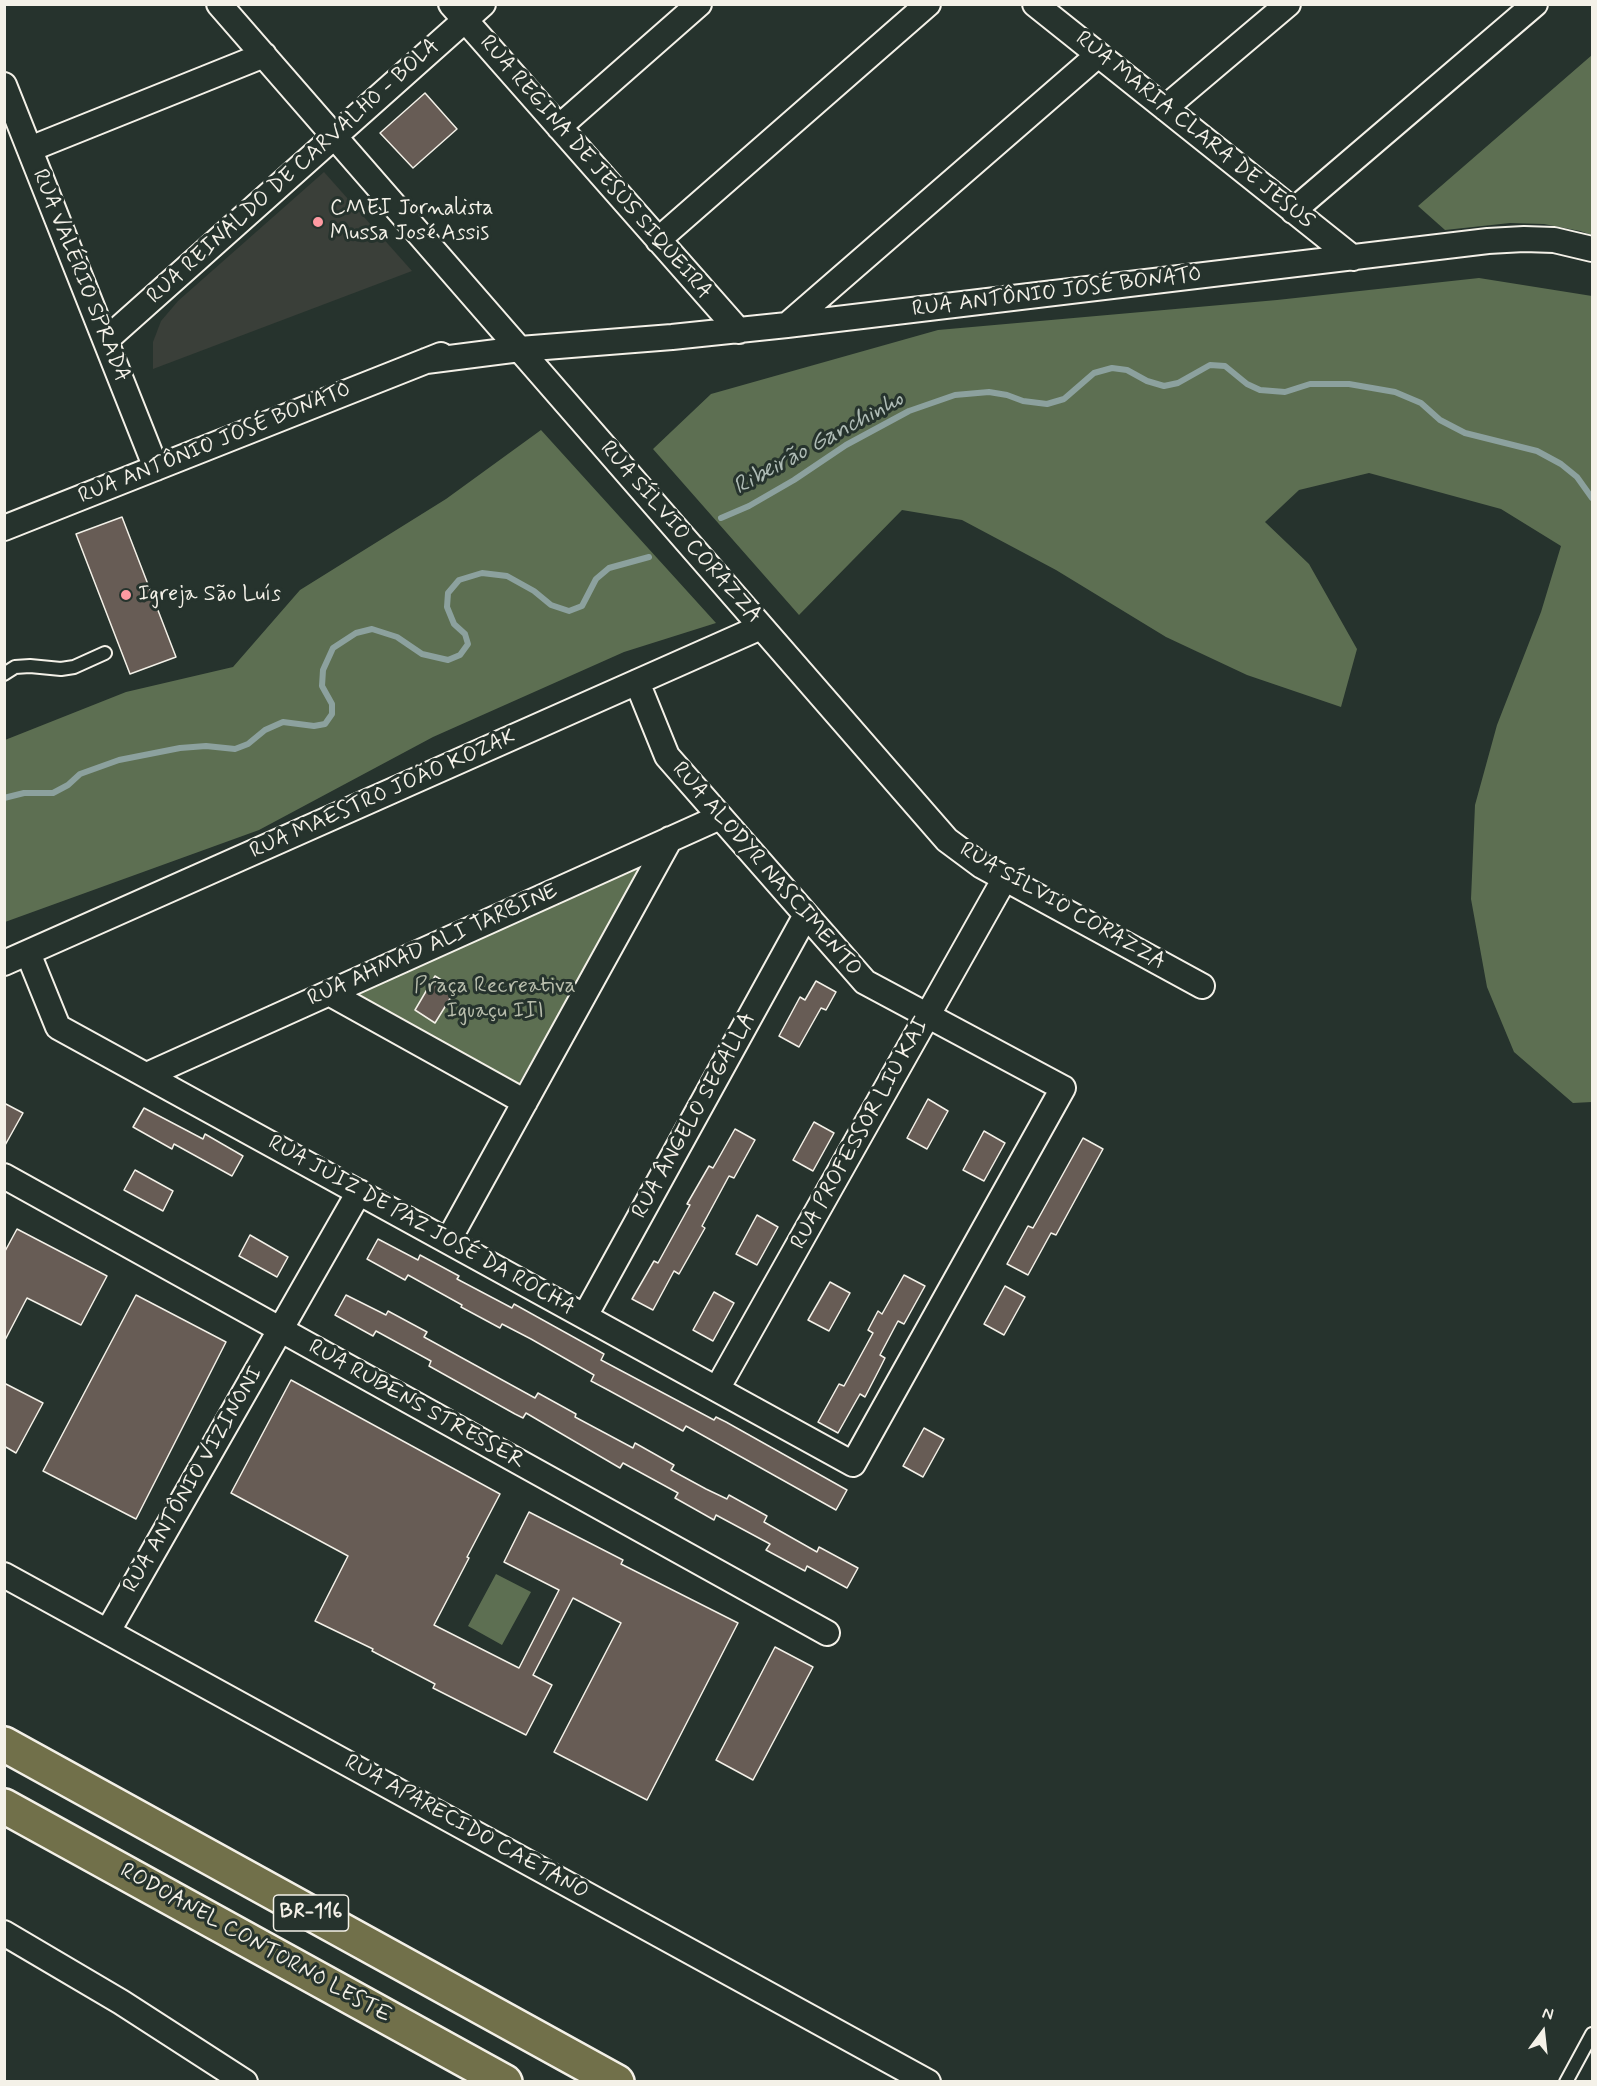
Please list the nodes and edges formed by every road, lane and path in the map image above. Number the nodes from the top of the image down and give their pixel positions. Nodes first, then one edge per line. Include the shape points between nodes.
1 (219, 4) edge
2 (483, 4) edge
3 (699, 4) edge
4 (928, 4) edge
5 (1035, 4) edge
6 (1288, 4) edge
7 (1535, 4) edge
8 (458, 12) edge
9 (264, 55) junction
10 (1098, 55) junction
11 (4, 85) edge
12 (1165, 108) junction
13 (559, 127) junction
14 (334, 137) junction
15 (30, 149) junction
16 (1293, 211) junction
17 (658, 240) junction
18 (1593, 249) edge
19 (1353, 258) junction
20 (787, 325) junction
21 (739, 331) junction
22 (106, 340) junction
23 (520, 349) junction
24 (156, 468) junction
25 (5, 527) edge
26 (761, 627) junction
27 (105, 653) dead end
28 (4, 674) edge
29 (637, 682) junction
30 (720, 817) junction
31 (670, 839) junction
32 (1005, 878) junction
33 (806, 915) junction
34 (28, 953) junction
35 (4, 963) edge
36 (1202, 986) dead end
37 (329, 993) junction
38 (927, 1016) junction
39 (147, 1075) junction
40 (525, 1102) junction
41 (4, 1176) edge
42 (359, 1192) junction
43 (448, 1241) junction
44 (585, 1316) junction
45 (280, 1329) junction
46 (717, 1389) junction
47 (853, 1464) joint
48 (4, 1575) edge
49 (108, 1631) junction
50 (827, 1633) dead end
51 (4, 1744) edge
52 (4, 1806) edge
53 (4, 1933) edge
54 (1593, 2034) edge
55 (244, 2082) edge
56 (505, 2082) edge
57 (617, 2082) edge
58 (928, 2082) edge
59 (1566, 2082) edge

1 - 9 street, RUA SÍLVIO CORAZZA
2 - 8 street, RUA REINALDO DE CARVALHO - BOLA
3 - 13 street
4 - 17 street
5 - 10 street, RUA MARIA CLARA DE JESUS
6 - 12 street
7 - 16 street
8 - 13 street, RUA REGINA DE JESUS SIQUEIRA
8 - 14 street, RUA REINALDO DE CARVALHO - BOLA
9 - 14 street, RUA SÍLVIO CORAZZA
9 - 15 street
10 - 12 street, RUA MARIA CLARA DE JESUS
10 - 20 street
11 - 15 street, RUA VALÉRIO SPRADA
12 - 16 street, RUA MARIA CLARA DE JESUS
13 - 17 street, RUA REGINA DE JESUS SIQUEIRA
14 - 22 street, RUA REINALDO DE CARVALHO - BOLA
14 - 23 street, RUA SÍLVIO CORAZZA
15 - 22 street, RUA VALÉRIO SPRADA
16 - 19 street, RUA MARIA CLARA DE JESUS
17 - 21 street, RUA REGINA DE JESUS SIQUEIRA
18 - 19 street, RUA ANTÔNIO JOSÉ BONATO via 1524,238
19 - 20 street, RUA ANTÔNIO JOSÉ BONATO
20 - 21 street, RUA ANTÔNIO JOSÉ BONATO
21 - 23 street, RUA ANTÔNIO JOSÉ BONATO
22 - 24 street, RUA VALÉRIO SPRADA
23 - 24 street, RUA ANTÔNIO JOSÉ BONATO via 426,361
23 - 26 street, RUA SÍLVIO CORAZZA
24 - 25 street, RUA ANTÔNIO JOSÉ BONATO
26 - 29 street, RUA MAESTRO JOÃO KOZAK
26 - 32 street, RUA SÍLVIO CORAZZA via 947,840
27 - 28 lane via 74,667 15,667
29 - 30 street, RUA ALODYR NASCIMENTO via 667,756
29 - 34 street, RUA MAESTRO JOÃO KOZAK
30 - 31 street, RUA AHMAD ALI TARBINE
30 - 33 street, RUA ALODYR NASCIMENTO
31 - 37 street, RUA AHMAD ALI TARBINE
31 - 40 street
32 - 36 street, RUA SÍLVIO CORAZZA
32 - 38 street, RUA PROFESSOR LIU KAI
33 - 38 street, RUA ALODYR NASCIMENTO via 865,982
33 - 44 street, RUA ÂNGELO SEGALLA
34 - 35 street, RUA MAESTRO JOÃO KOZAK
34 - 39 street, RUA JUIZ DE PAZ JOSÉ DA ROCHA via 58,1027
37 - 39 street, RUA AHMAD ALI TARBINE
37 - 40 street
38 - 46 street, RUA PROFESSOR LIU KAI
38 - 47 street, RUA ALODYR NASCIMENTO via 1063,1088
39 - 42 street, RUA JUIZ DE PAZ JOSÉ DA ROCHA
40 - 43 street
41 - 45 street, RUA RUBENS STRESSER
42 - 43 street, RUA JUIZ DE PAZ JOSÉ DA ROCHA
42 - 45 street, RUA ANTÔNIO VIZINONI
43 - 44 street, RUA JUIZ DE PAZ JOSÉ DA ROCHA
44 - 46 street, RUA JUIZ DE PAZ JOSÉ DA ROCHA
45 - 49 street, RUA ANTÔNIO VIZINONI
45 - 50 street, RUA RUBENS STRESSER
46 - 47 street, RUA JUIZ DE PAZ JOSÉ DA ROCHA
48 - 49 street, RUA APARECIDO CAETANO
49 - 58 street, RUA APARECIDO CAETANO
51 - 57 highway, BR-116
52 - 56 highway, RODOANEL CONTORNO LESTE / BR-116
53 - 55 street via 121,2002
54 - 59 lane

